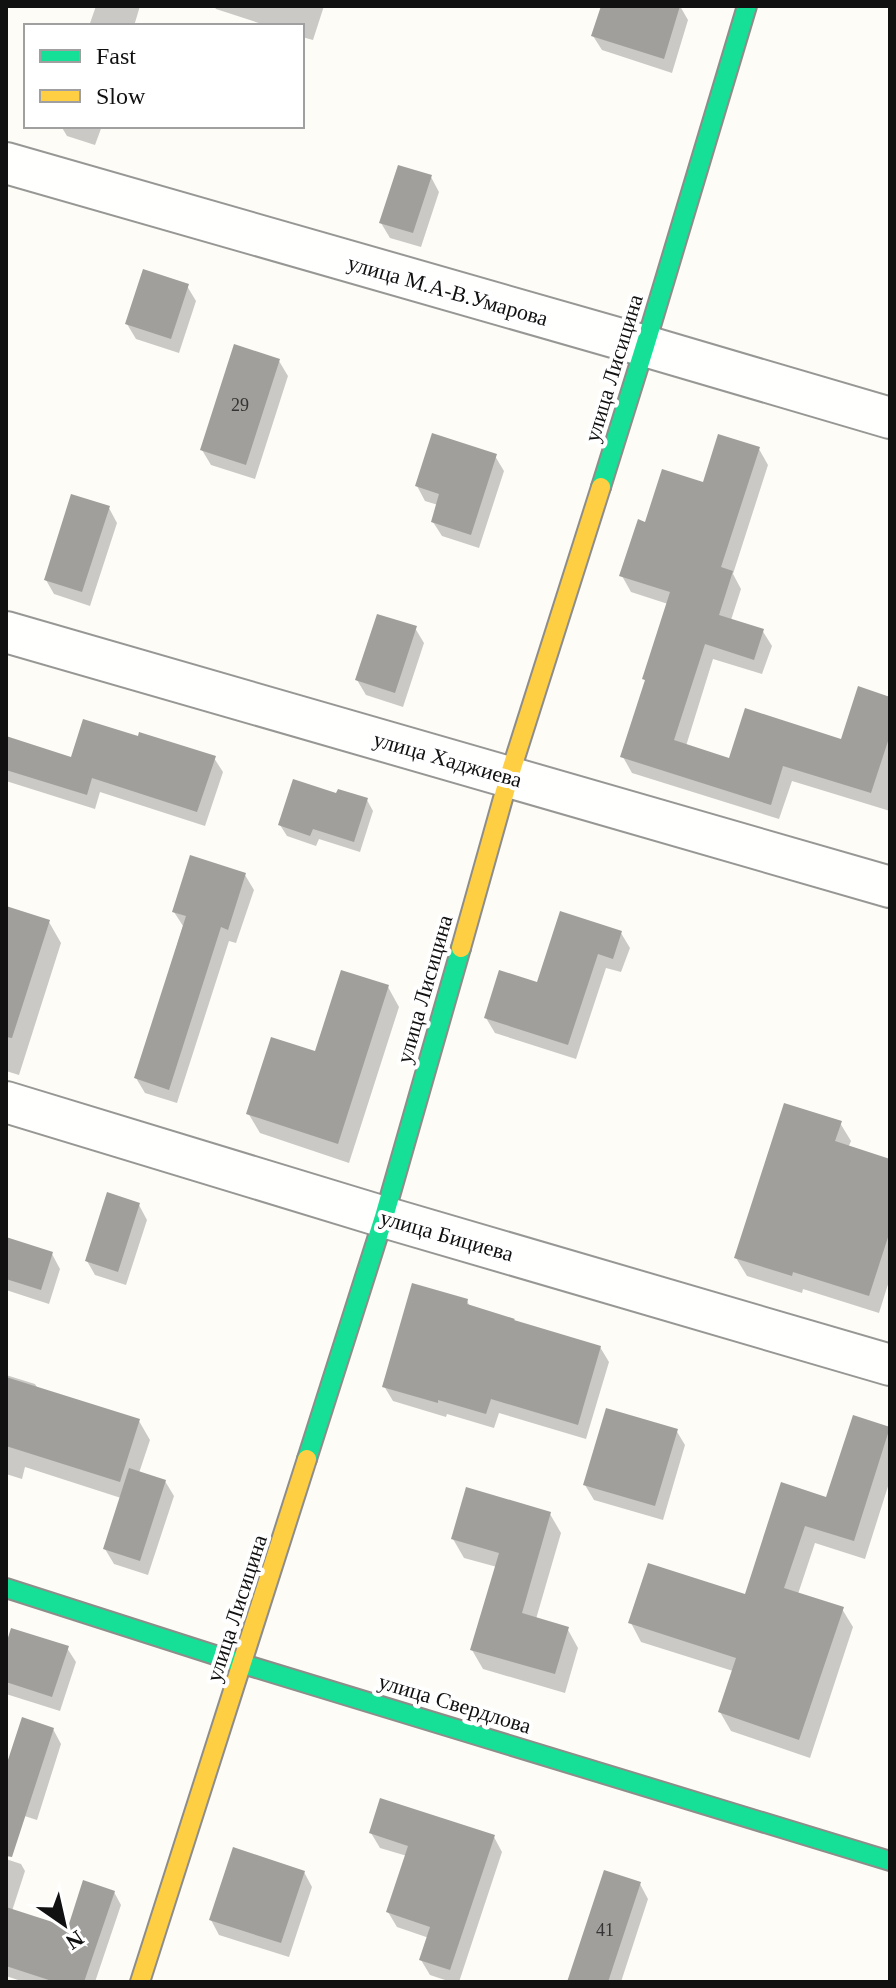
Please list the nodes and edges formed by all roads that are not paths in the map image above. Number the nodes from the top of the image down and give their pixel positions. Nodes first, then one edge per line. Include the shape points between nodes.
1 (747, 6) edge
2 (6, 163) edge
3 (645, 346) junction
4 (890, 418) edge
5 (6, 632) edge
6 (509, 777) junction
7 (890, 887) edge
8 (6, 1102) edge
9 (384, 1217) junction
10 (890, 1365) edge
11 (6, 1588) edge
12 (243, 1664) junction
13 (890, 1861) edge
14 (140, 1982) edge

1 - 3 street, улица Лисицина
2 - 3 street, улица М.А-В.Умарова
3 - 4 street, улица М.А-В.Умарова
3 - 6 street, улица Лисицина
5 - 6 street, улица Хаджиева
6 - 7 street, улица Хаджиева
6 - 9 street, улица Лисицина
8 - 9 street, улица Бициева
9 - 10 street, улица Бициева
9 - 12 street, улица Лисицина
11 - 12 street, улица Свердлова
12 - 13 street, улица Свердлова
12 - 14 street, улица Лисицина

